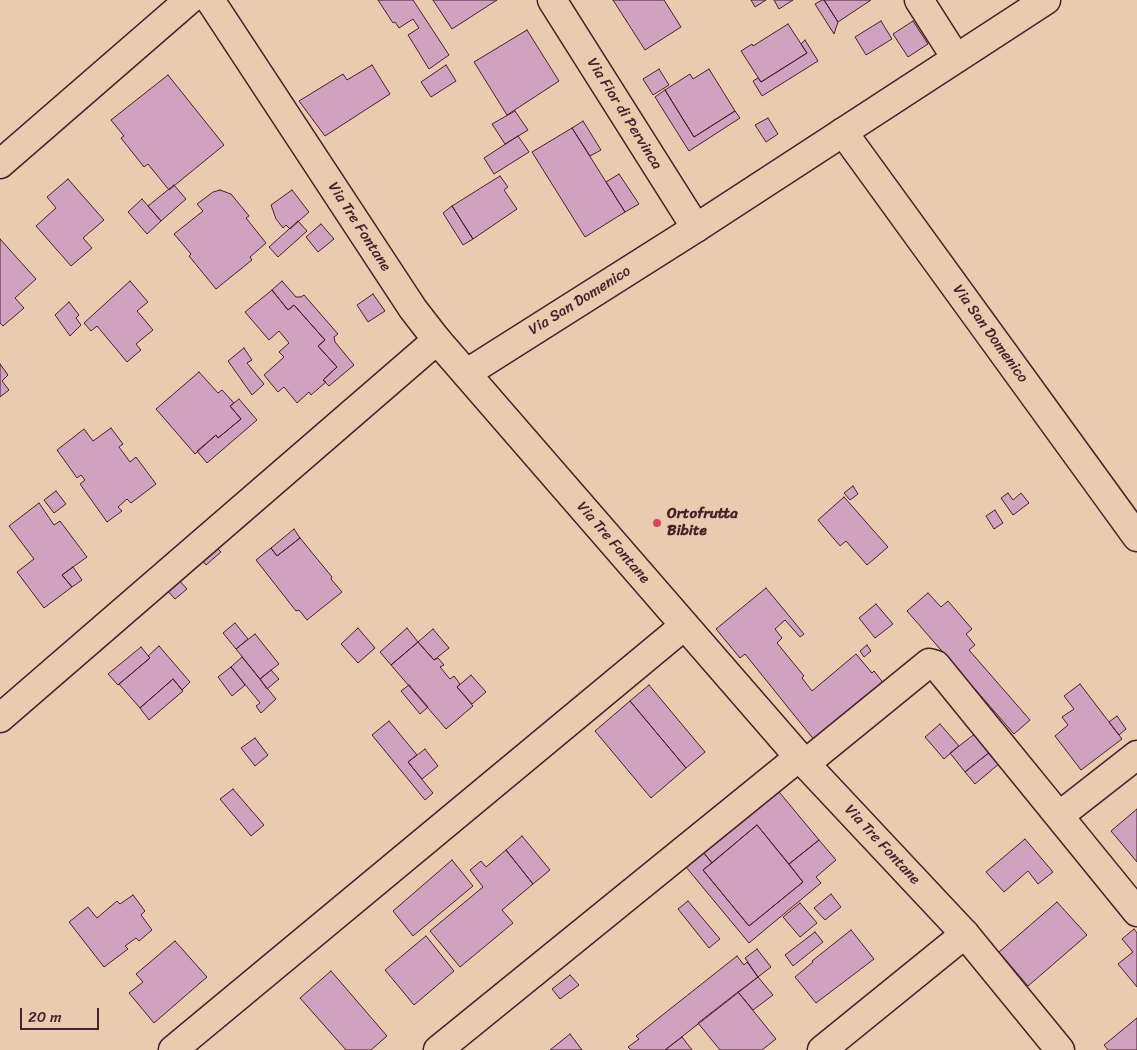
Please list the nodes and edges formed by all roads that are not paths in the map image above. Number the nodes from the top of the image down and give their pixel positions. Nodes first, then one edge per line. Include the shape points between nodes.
1 (189, 0) edge
2 (210, 0) edge
3 (552, 0) edge
4 (920, 0) edge
5 (1046, 0) edge
6 (956, 58) junction
7 (843, 132) junction
8 (0, 164) edge
9 (696, 228) junction
10 (437, 340) junction
11 (467, 373) junction
12 (1137, 537) edge
13 (684, 626) junction
14 (0, 718) edge
15 (1137, 755) edge
16 (802, 760) junction
17 (1059, 816) junction
18 (1137, 912) edge
19 (965, 934) junction
20 (174, 1050) edge
21 (438, 1050) edge
22 (822, 1050) edge
23 (1060, 1050) edge

1 - 8 street
2 - 10 street, Via Tre Fontane via 413,309
3 - 9 street, Via Fior di Pervinca
4 - 6 street
5 - 6 street, Via San Domenico
6 - 7 street, Via San Domenico
7 - 9 street, Via San Domenico
7 - 12 street, Via San Domenico
9 - 11 street, Via San Domenico
10 - 11 street, Via Tre Fontane
10 - 14 street
11 - 13 street, Via Tre Fontane
13 - 16 street, Via Tre Fontane
13 - 20 street
15 - 17 street
16 - 17 street via 929,663 936,665
16 - 19 street, Via Tre Fontane
16 - 21 street
17 - 18 street
19 - 22 street
19 - 23 street, Via Tre Fontane

